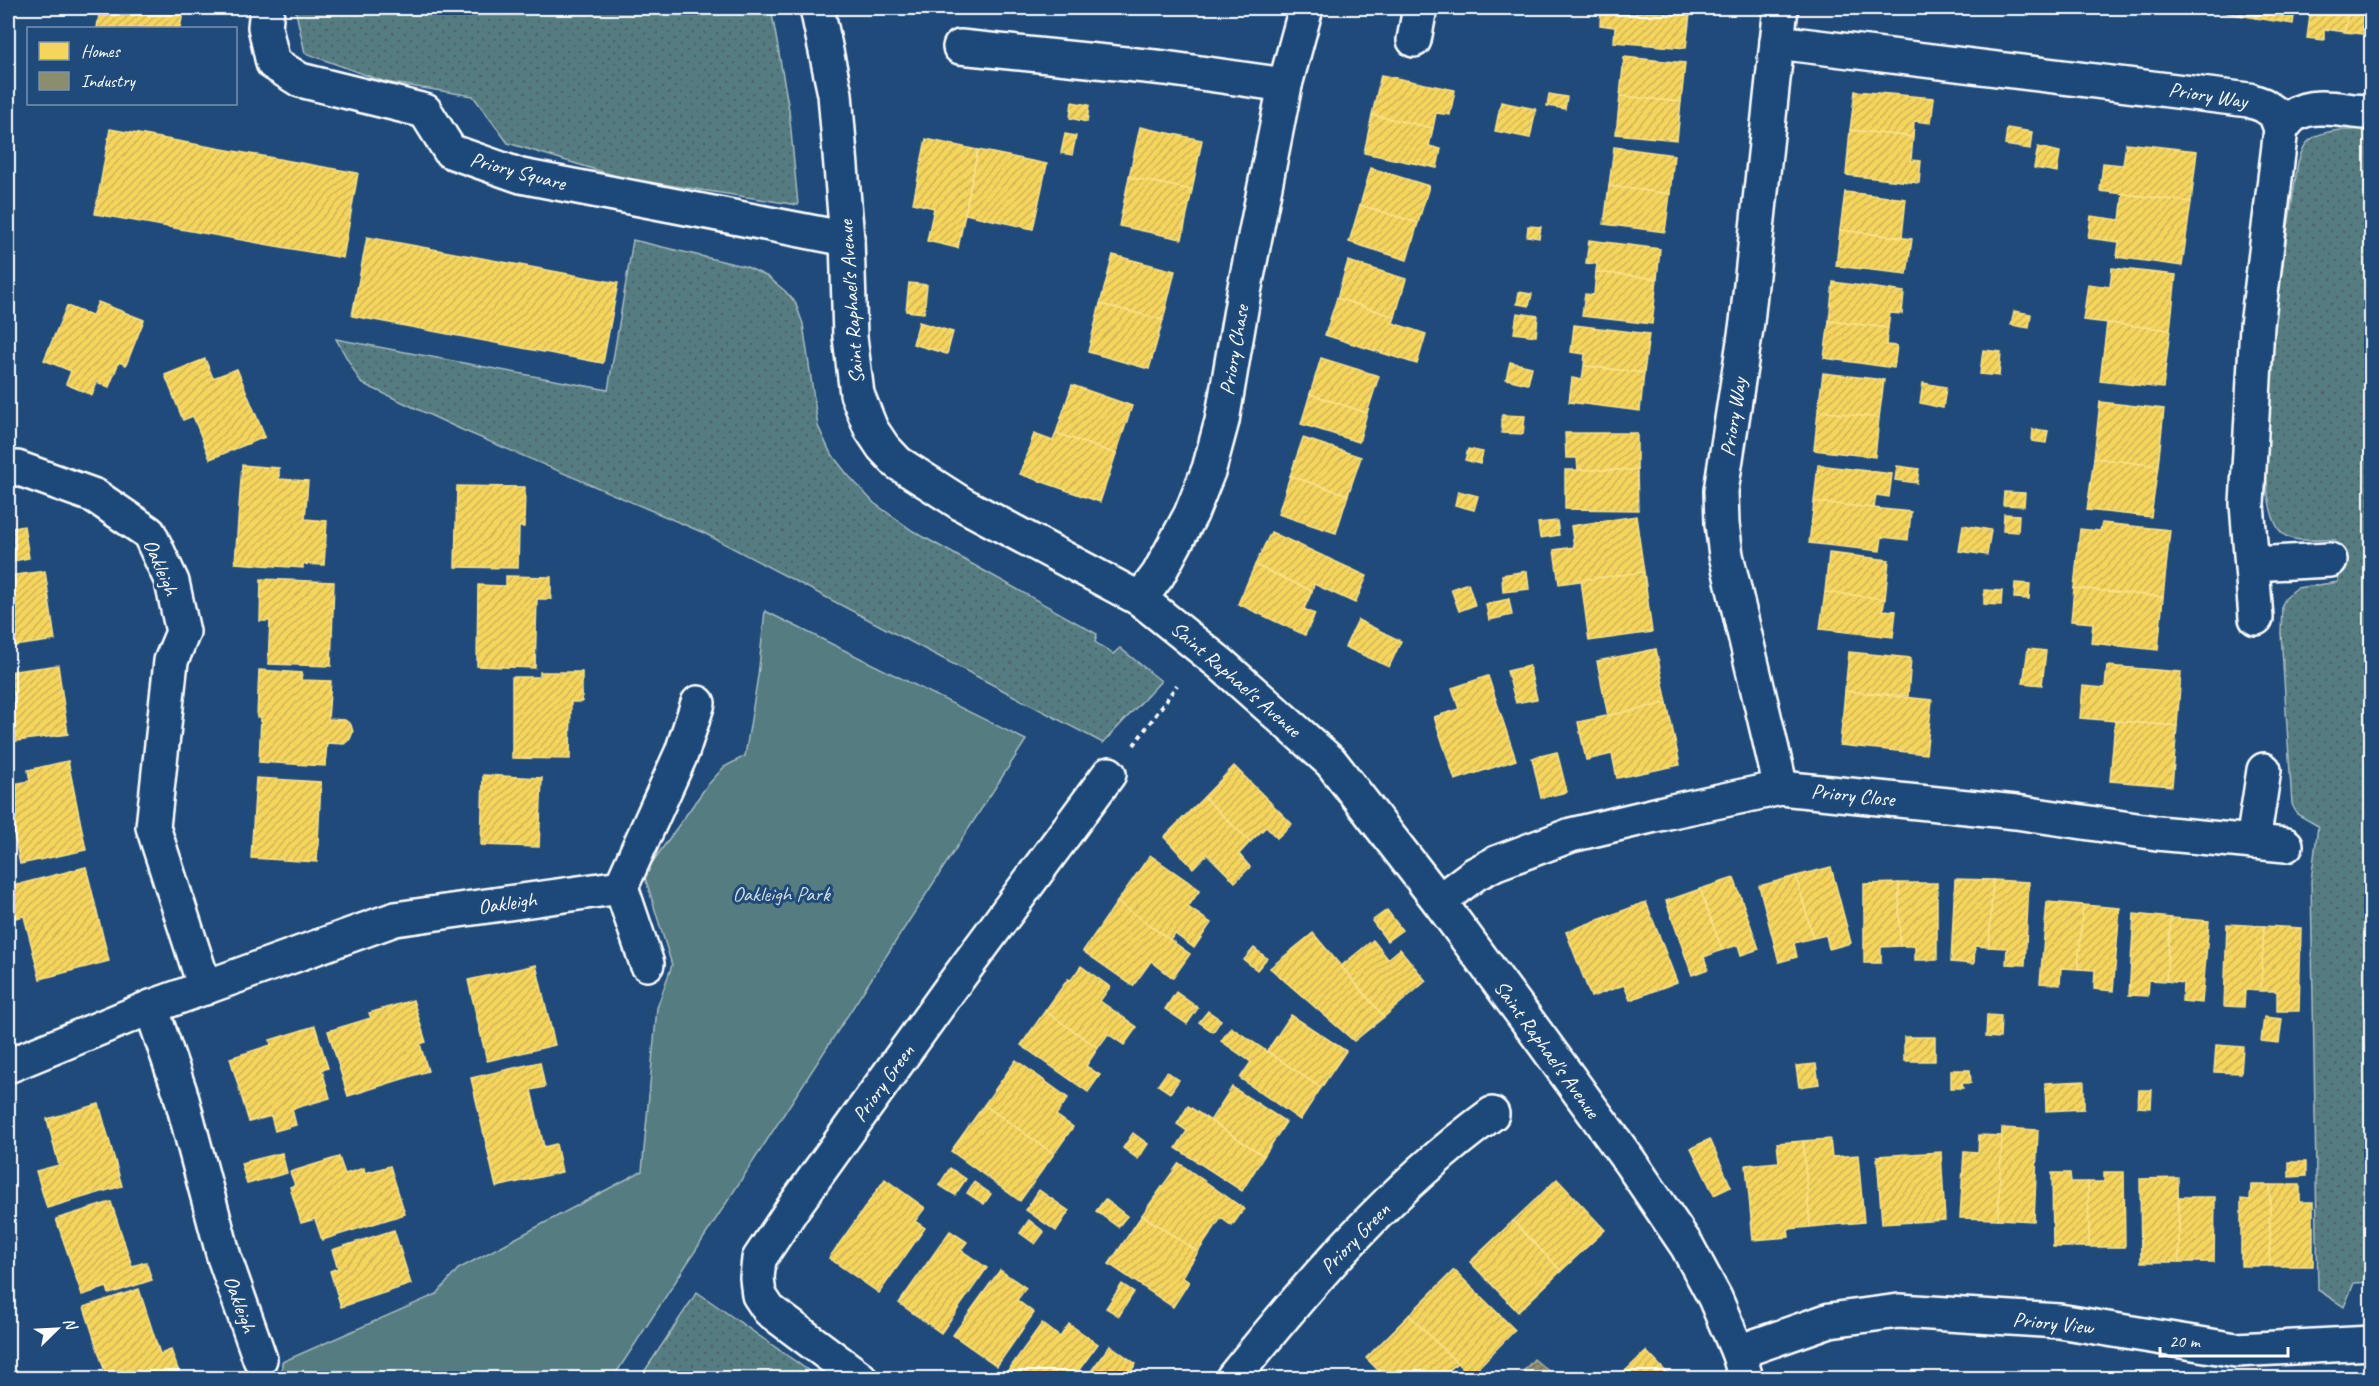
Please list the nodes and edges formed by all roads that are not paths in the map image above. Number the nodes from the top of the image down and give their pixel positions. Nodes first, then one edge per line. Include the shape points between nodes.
1 (267, 8) edge
2 (817, 8) edge
3 (1306, 8) edge
4 (1420, 8) edge
5 (1780, 8) edge
6 (1414, 40) dead end
7 (1777, 42) junction
8 (960, 47) dead end
9 (1285, 85) junction
10 (2366, 112) dead end
11 (2281, 129) junction
12 (847, 239) junction
13 (17, 468) dead end
14 (2330, 560) dead end
15 (2252, 564) junction
16 (1140, 599) junction
17 (2256, 618) dead end
18 (699, 703) dead end
19 (2264, 770) dead end
20 (1109, 774) road end
21 (1781, 788) junction
22 (2253, 842) junction
23 (2286, 845) dead end
24 (621, 887) junction
25 (1439, 901) junction
26 (646, 964) dead end
27 (204, 988) junction
28 (151, 1007) junction
29 (8, 1066) edge
30 (1492, 1114) dead end
31 (2372, 1343) edge
32 (260, 1359) dead end
33 (1742, 1365) edge
34 (860, 1378) edge
35 (1233, 1378) edge

1 - 12 street, Priory Square via 265,27 273,63 300,80 425,111 450,151 521,176
2 - 12 street, Saint Raphael's Avenue via 835,94
3 - 9 street, Priory Chase
4 - 6 street
5 - 7 street, Priory Way
7 - 11 street, Priory Way via 2249,100 2275,113
7 - 21 street, Priory Way via 1747,322 1722,491 1722,524
8 - 9 street
9 - 16 street, Priory Chase via 1222,421 1209,469 1191,514 1158,575
10 - 11 street via 2302,111
11 - 15 street via 2257,326 2247,504
12 - 16 street, Saint Raphael's Avenue via 850,337 857,394 883,447 898,463 962,504
13 - 27 street, Oakleigh via 95,496 148,533 172,582 183,632 171,661 153,827
14 - 15 street
15 - 17 street
16 - 25 street, Saint Raphael's Avenue via 1221,664 1331,762
18 - 24 street via 682,752
19 - 22 street
20 - 34 street, Priory Green via 950,989 759,1259 759,1295 769,1310
21 - 22 street, Priory Close
21 - 25 street, Priory Close via 1571,836 1496,863
22 - 23 street, Priory Close
24 - 26 street
24 - 27 street, Oakleigh via 395,919
25 - 33 street, Saint Raphael's Avenue via 1687,1246 1715,1298
27 - 28 street, Oakleigh
28 - 29 street, Oakleigh
28 - 32 street, Oakleigh via 180,1092 224,1257
30 - 35 street, Priory Green via 1456,1141 1365,1224
31 - 33 street, Priory View via 2236,1350 2059,1320 1899,1311 1830,1320

